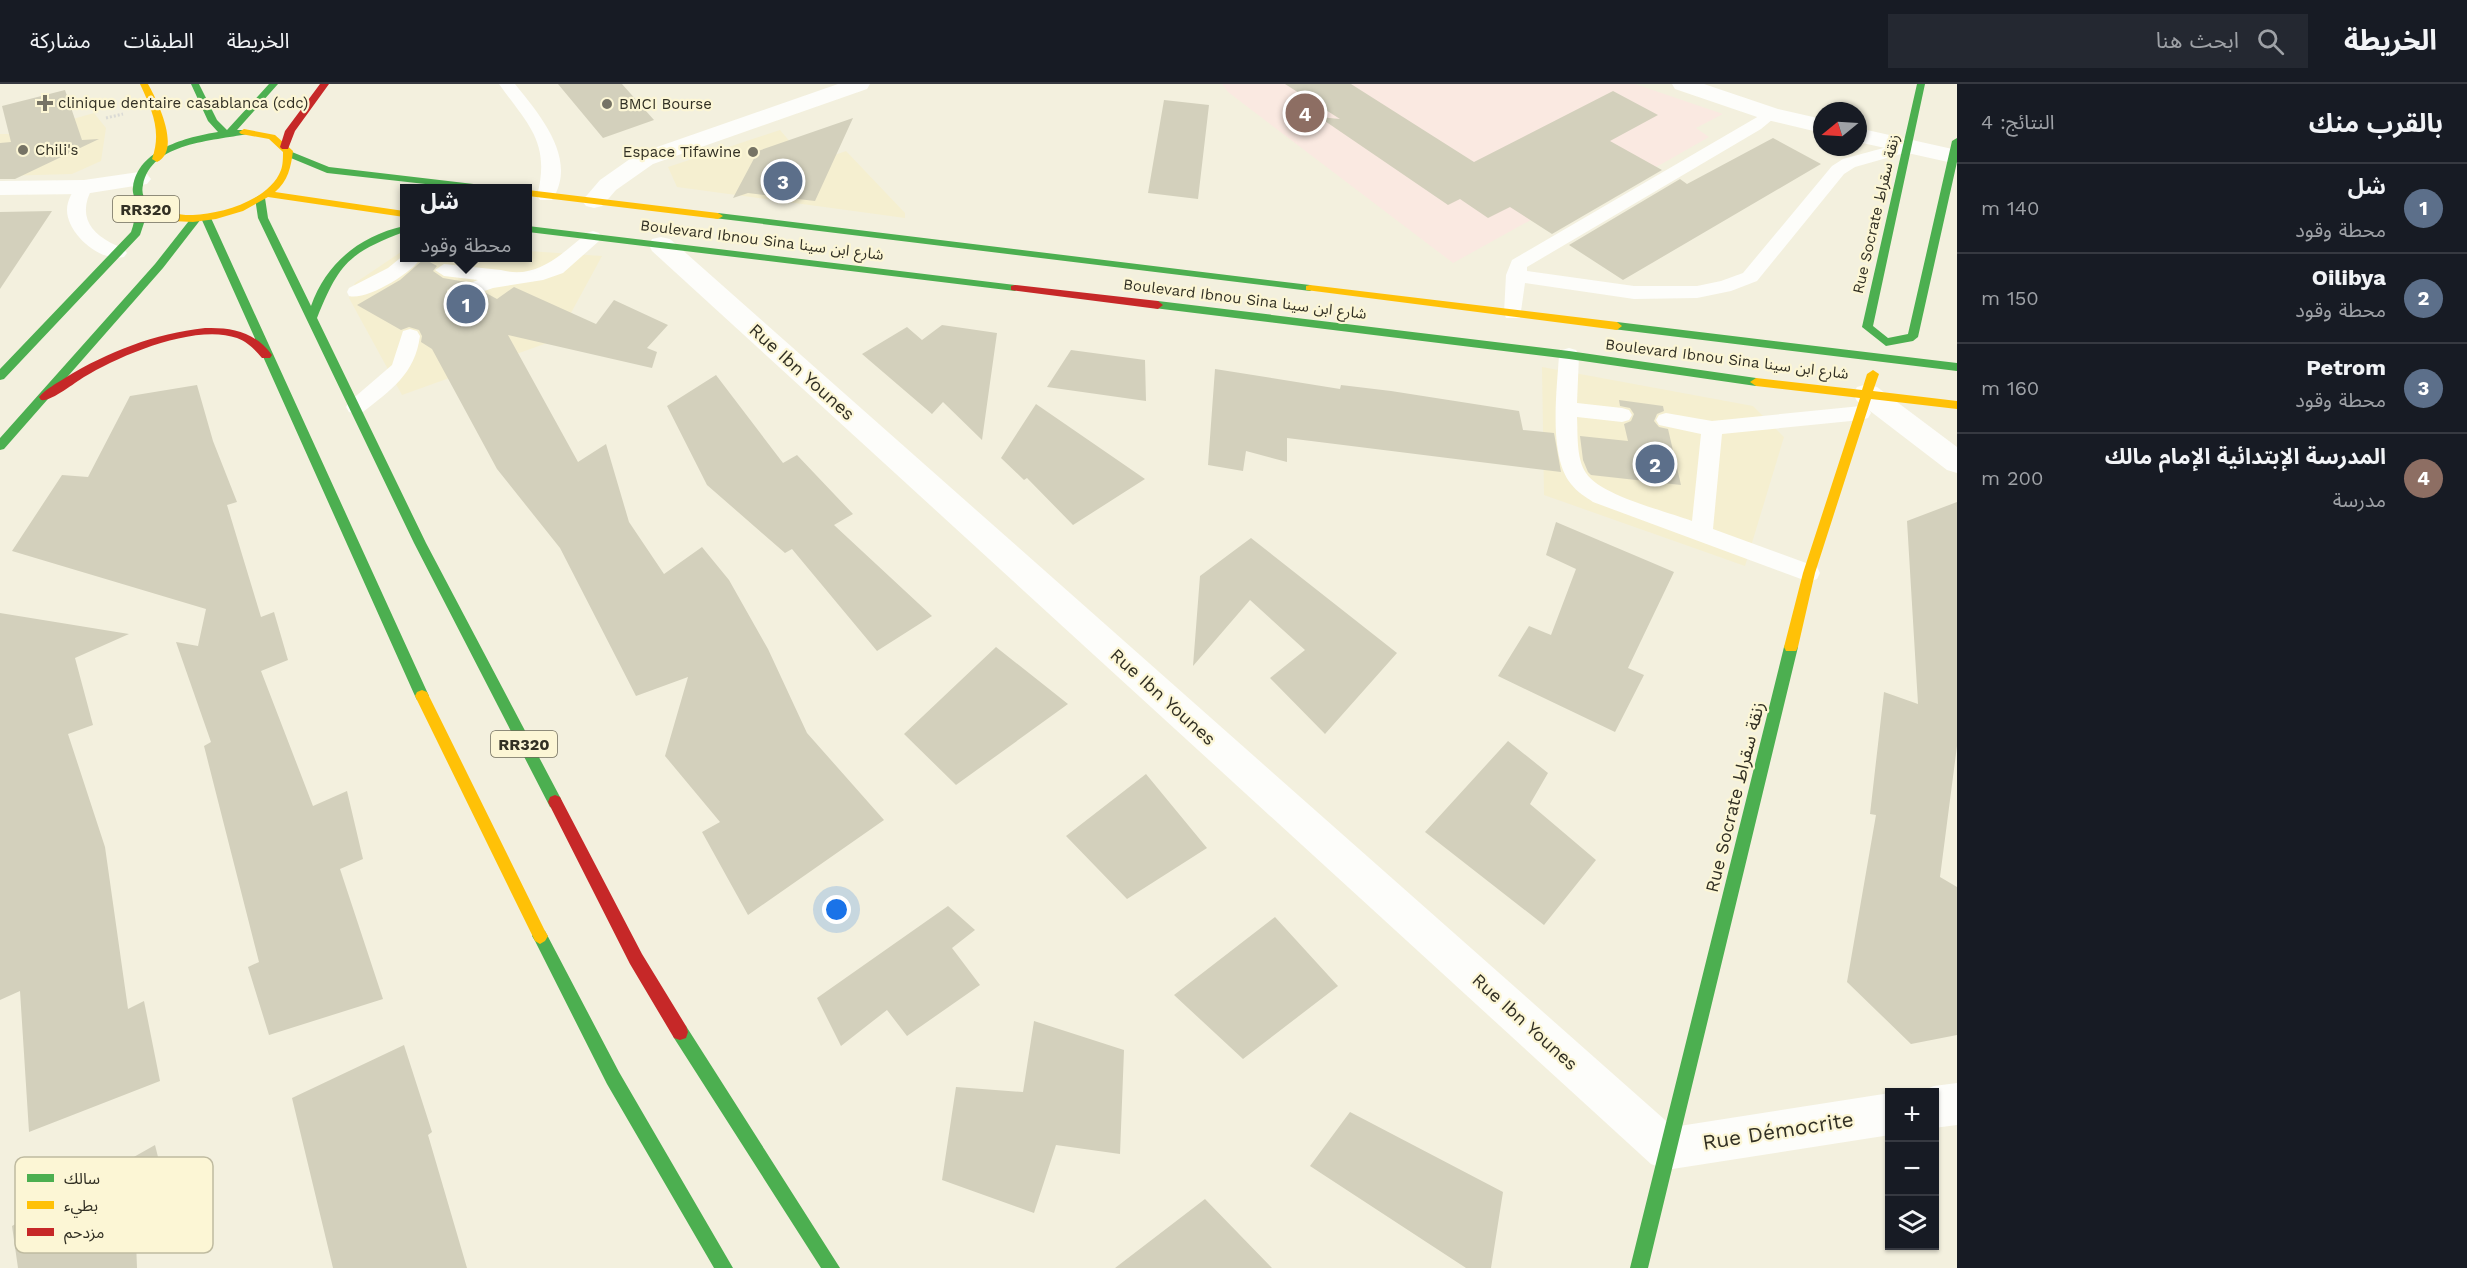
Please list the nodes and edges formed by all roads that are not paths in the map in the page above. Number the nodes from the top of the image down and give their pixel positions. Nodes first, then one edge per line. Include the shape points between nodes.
1 (144, 84) edge
2 (195, 84) edge
3 (274, 84) edge
4 (325, 84) edge
5 (507, 84) edge
6 (859, 84) edge
7 (1683, 84) edge
8 (1922, 84) edge
9 (1771, 114) junction
10 (1813, 124) edge
11 (227, 132) junction
12 (1867, 137) edge
13 (1909, 146) junction
14 (287, 151) junction
15 (1956, 151) edge
16 (157, 159) junction
17 (441, 184) edge
18 (84, 187) junction
19 (0, 188) edge
20 (139, 190) junction
21 (532, 194) edge
22 (546, 195) junction
23 (263, 196) junction
24 (594, 201) junction
25 (400, 213) edge
26 (201, 218) junction
27 (532, 229) edge
28 (400, 231) edge
29 (593, 237) junction
30 (661, 244) junction
31 (117, 253) junction
32 (411, 262) edge
33 (444, 270) dead end
34 (1515, 275) junction
35 (512, 278) junction
36 (320, 288) junction
37 (456, 295) dead end
38 (1513, 313) junction
39 (312, 317) junction
40 (410, 336) dead end
41 (1886, 342) junction
42 (266, 355) junction
43 (1569, 355) junction
44 (1878, 357) junction
45 (1957, 367) edge
46 (0, 376) edge
47 (45, 397) junction
48 (1864, 403) junction
49 (1957, 405) edge
50 (356, 407) junction
51 (1568, 409) junction
52 (1622, 415) dead end
53 (1666, 420) dead end
54 (1712, 428) junction
55 (6, 432) edge
56 (1957, 462) edge
57 (1702, 533) junction
58 (1809, 573) junction
59 (1957, 1104) edge
60 (1939, 1106) edge
61 (1885, 1115) edge
62 (1666, 1149) junction
63 (724, 1268) edge
64 (831, 1268) edge
65 (1639, 1268) edge

1 - 16 main road, RR320 via 164,124 166,136
2 - 11 main road via 213,121
3 - 11 main road
4 - 14 main road via 290,131
5 - 22 lane via 542,129 549,146 553,168
6 - 24 street via 645,159 608,185
7 - 9 street
8 - 13 main road, Rue Socrate زنقة سقراط
9 - 10 street
9 - 34 lane via 1530,255 1518,264
11 - 14 main road, RR320 via 267,135
11 - 16 main road, RR320 via 186,142
12 - 13 street
13 - 15 street
13 - 34 lane via 1849,163 1838,170 1750,277 1734,285 1643,293
13 - 41 main road, Rue Socrate زنقة سقراط via 1867,327
14 - 17 main road via 327,170
14 - 23 main road, RR320 via 287,171
15 - 41 main road via 1914,337
16 - 20 main road, RR320
18 - 19 street
18 - 20 street
18 - 31 lane via 76,203 81,230 103,248
20 - 26 main road, RR320 via 148,210 158,215
20 - 31 main road via 139,225
21 - 22 main road, Boulevard Ibnou Sina شارع ابن سينا
22 - 24 main road, Boulevard Ibnou Sina شارع ابن سينا
23 - 25 main road
23 - 26 main road, RR320 via 236,210
23 - 39 main road, RR320 via 263,218
24 - 38 main road, Boulevard Ibnou Sina شارع ابن سينا
26 - 42 main road, RR320
26 - 47 main road
27 - 29 main road, Boulevard Ibnou Sina شارع ابن سينا
28 - 36 main road via 346,254 336,262
29 - 30 main road, Boulevard Ibnou Sina شارع ابن سينا
29 - 35 lane via 556,269
30 - 43 main road, Boulevard Ibnou Sina شارع ابن سينا
30 - 62 street, Rue Ibn Younes
31 - 46 main road
32 - 36 lane via 363,294
33 - 35 lane
34 - 38 lane
35 - 37 lane
36 - 39 main road
38 - 44 main road, Boulevard Ibnou Sina شارع ابن سينا
39 - 50 main road, RR320
40 - 50 lane via 409,356 403,369
41 - 44 main road, Rue Socrate زنقة سقراط
42 - 47 main road via 242,335 229,332 168,335 100,359
42 - 63 main road, RR320 via 437,729 513,883 613,1078
43 - 48 main road, Boulevard Ibnou Sina شارع ابن سينا via 1781,386
43 - 51 lane
44 - 45 main road, Boulevard Ibnou Sina شارع ابن سينا
44 - 48 main road, Rue Socrate زنقة سقراط
47 - 55 main road
48 - 49 main road, Boulevard Ibnou Sina شارع ابن سينا
48 - 54 lane
48 - 56 street
48 - 58 main road, Rue Socrate زنقة سقراط
50 - 64 main road, RR320 via 426,553 636,959
51 - 52 lane
51 - 57 lane via 1571,460 1575,475 1586,487
53 - 54 lane
54 - 57 lane
57 - 58 lane
58 - 62 main road, Rue Socrate زنقة سقراط
59 - 60 street
61 - 62 street, Rue Démocrite
62 - 65 main road, Rue Socrate زنقة سقراط

